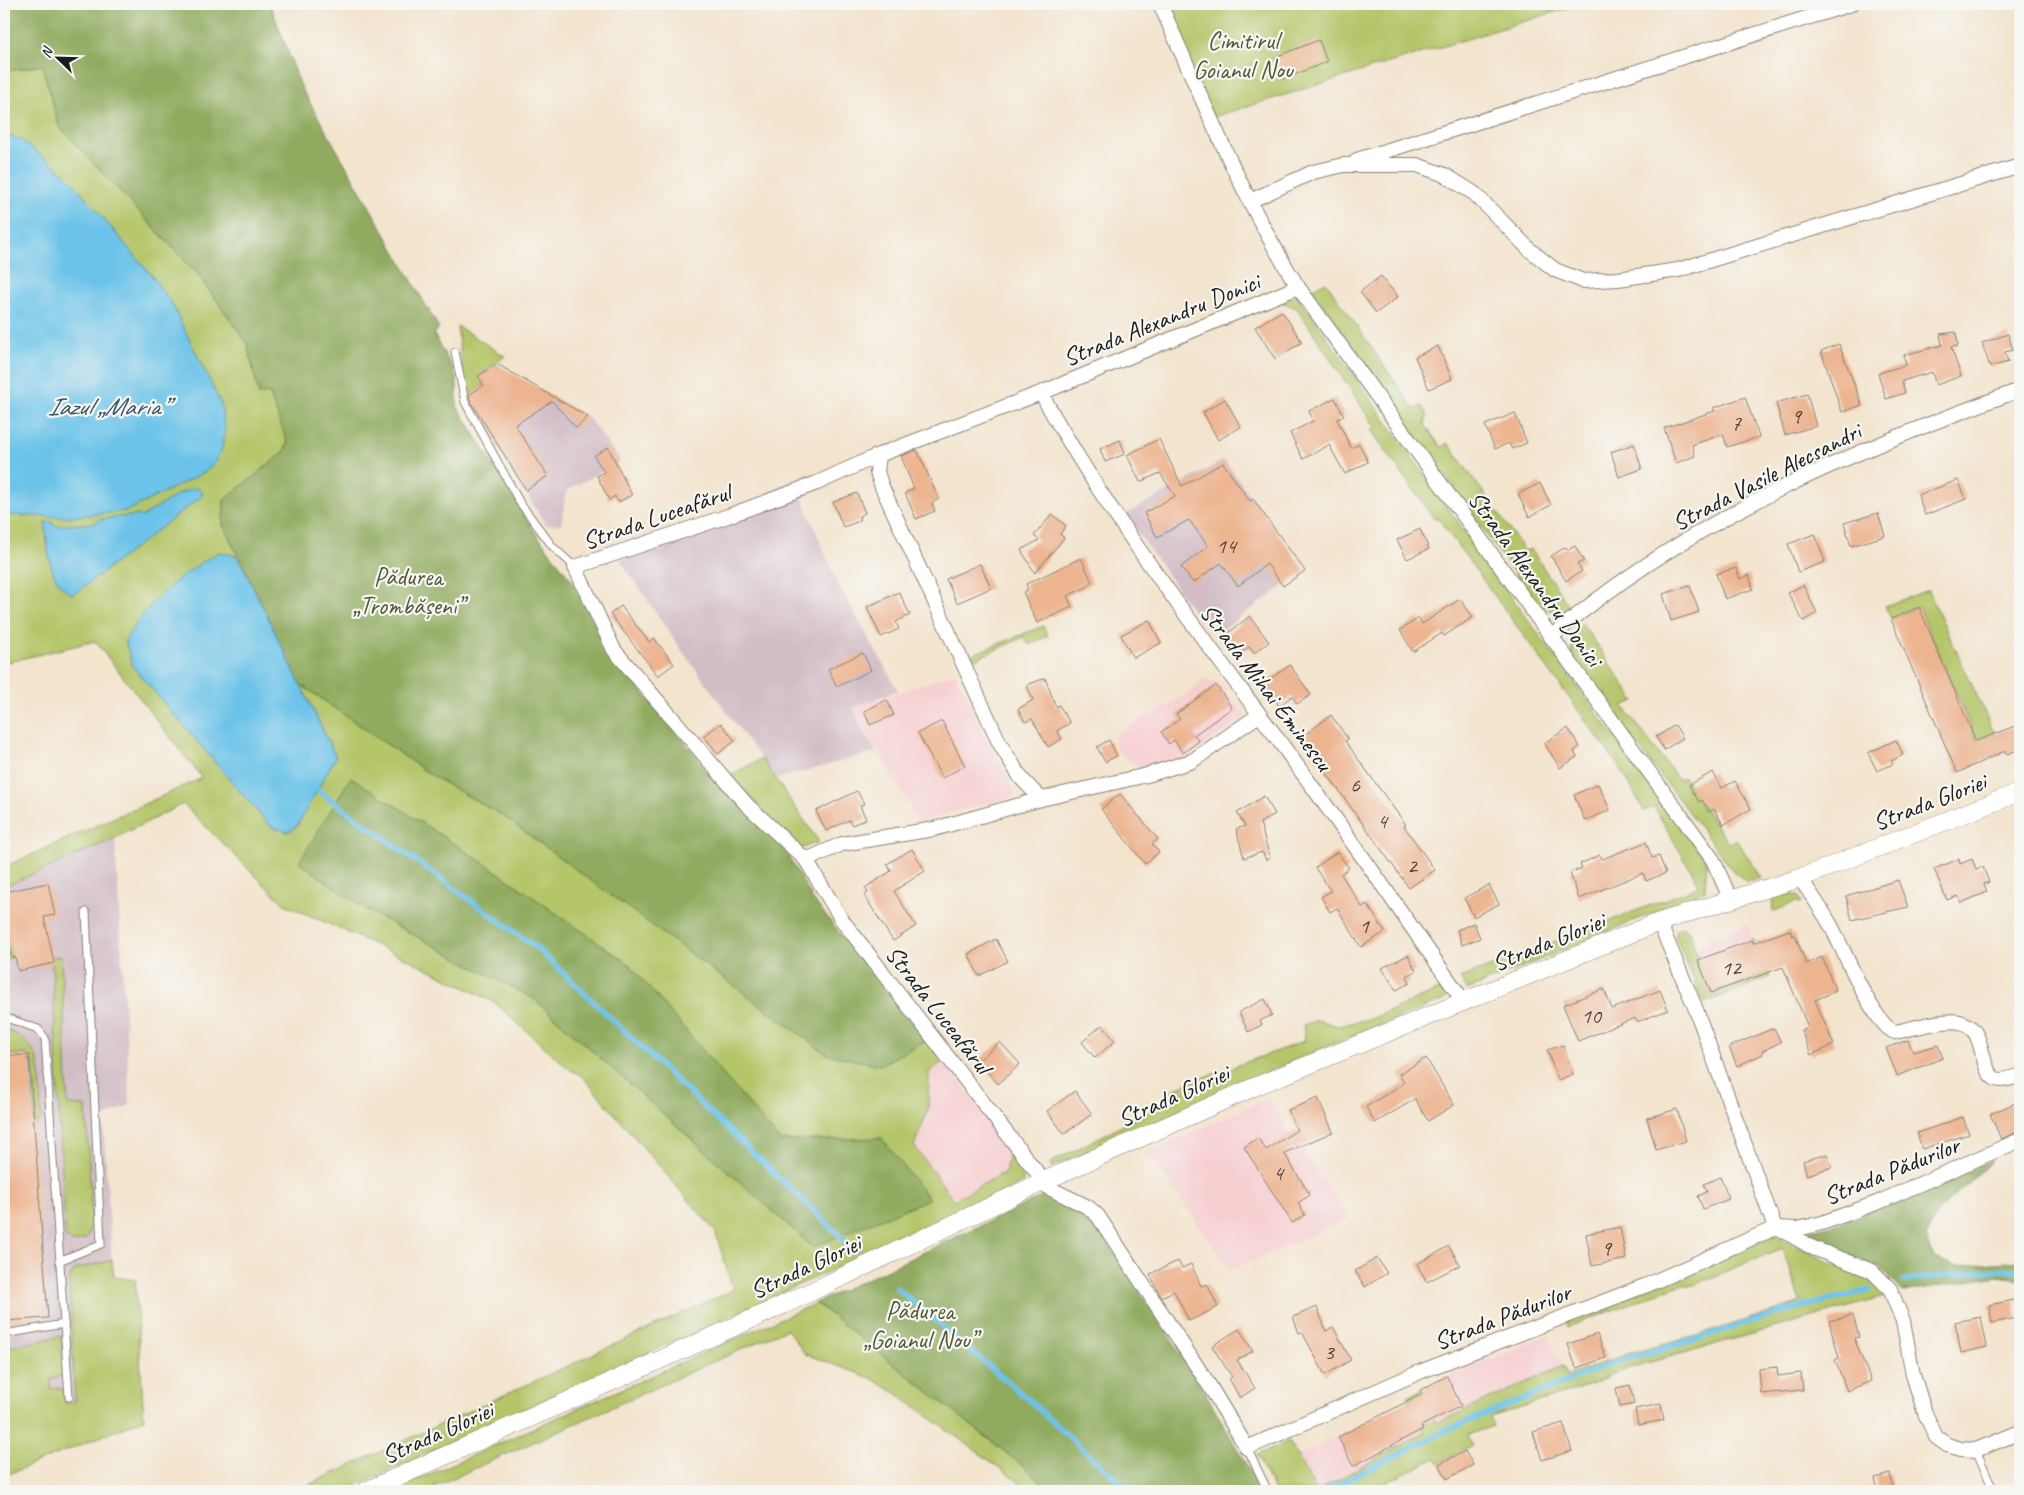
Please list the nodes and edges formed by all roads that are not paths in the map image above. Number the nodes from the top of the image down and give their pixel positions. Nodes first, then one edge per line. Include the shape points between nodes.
1 (1160, 4) edge
2 (1851, 4) edge
3 (1344, 164) junction
4 (2020, 166) edge
5 (1250, 202) junction
6 (1298, 287) junction
7 (455, 352) dead end
8 (2020, 390) edge
9 (1041, 393) junction
10 (879, 455) junction
11 (574, 567) junction
12 (1551, 637) junction
13 (1259, 715) junction
14 (2020, 792) edge
15 (1041, 799) junction
16 (806, 860) junction
17 (1800, 878) junction
18 (1731, 900) junction
19 (86, 912) dead end
20 (1659, 922) junction
21 (1464, 1002) junction
22 (4, 1017) edge
23 (2020, 1076) edge
24 (2020, 1140) edge
25 (1044, 1181) junction
26 (1776, 1228) junction
27 (59, 1261) junction
28 (64, 1324) junction
29 (4, 1334) edge
30 (69, 1397) dead end
31 (2020, 1432) edge
32 (1247, 1448) junction
33 (1976, 1450) junction
34 (366, 1491) edge
35 (1268, 1491) edge
36 (1994, 1491) edge

1 - 5 street, Strada Alexandru Donici
2 - 3 street
3 - 4 street via 1417,165 1446,175 1475,194 1549,265 1583,281 1678,270
3 - 5 street via 1312,172
5 - 6 street, Strada Alexandru Donici
6 - 9 street, Strada Alexandru Donici
6 - 12 street, Strada Alexandru Donici
7 - 11 lane via 465,402 520,503 548,541
8 - 12 street, Strada Vasile Alecsandri via 1920,426 1791,484 1715,523 1633,572 1588,604
9 - 10 street, Strada Luceafărul
9 - 13 street, Strada Mihai Eminescu via 1066,440 1112,511
10 - 11 street, Strada Luceafărul via 737,513
10 - 15 street via 877,472 882,487 1000,744 1021,778
11 - 16 street, Strada Luceafărul via 614,650 747,805
12 - 18 street, Strada Alexandru Donici via 1713,860
13 - 15 street via 1192,761
13 - 21 street, Strada Mihai Eminescu via 1310,782
14 - 17 street, Strada Gloriei
15 - 16 street via 934,829 842,844
16 - 25 street, Strada Luceafărul via 842,920
17 - 18 street, Strada Gloriei
17 - 23 street via 1830,923 1868,1000 1889,1030 1895,1032 1958,1021 1968,1024 1977,1035 1994,1078 2001,1080
18 - 20 street, Strada Gloriei
19 - 27 lane via 101,1244
20 - 21 street, Strada Gloriei
20 - 26 street via 1695,1007
21 - 25 street, Strada Gloriei via 1254,1086
22 - 27 lane via 38,1029 45,1038
24 - 26 street, Strada Pădurilor via 1822,1223 1798,1229
25 - 32 street via 1049,1188 1098,1216
25 - 34 street, Strada Gloriei via 783,1305
26 - 32 street, Strada Pădurilor via 1647,1285 1422,1371
26 - 33 street via 1813,1248 1872,1271 1890,1289 1903,1321 1913,1375 1936,1437 1947,1445
27 - 28 lane
28 - 29 lane
28 - 30 lane
31 - 33 street
32 - 35 lane
33 - 36 lane

